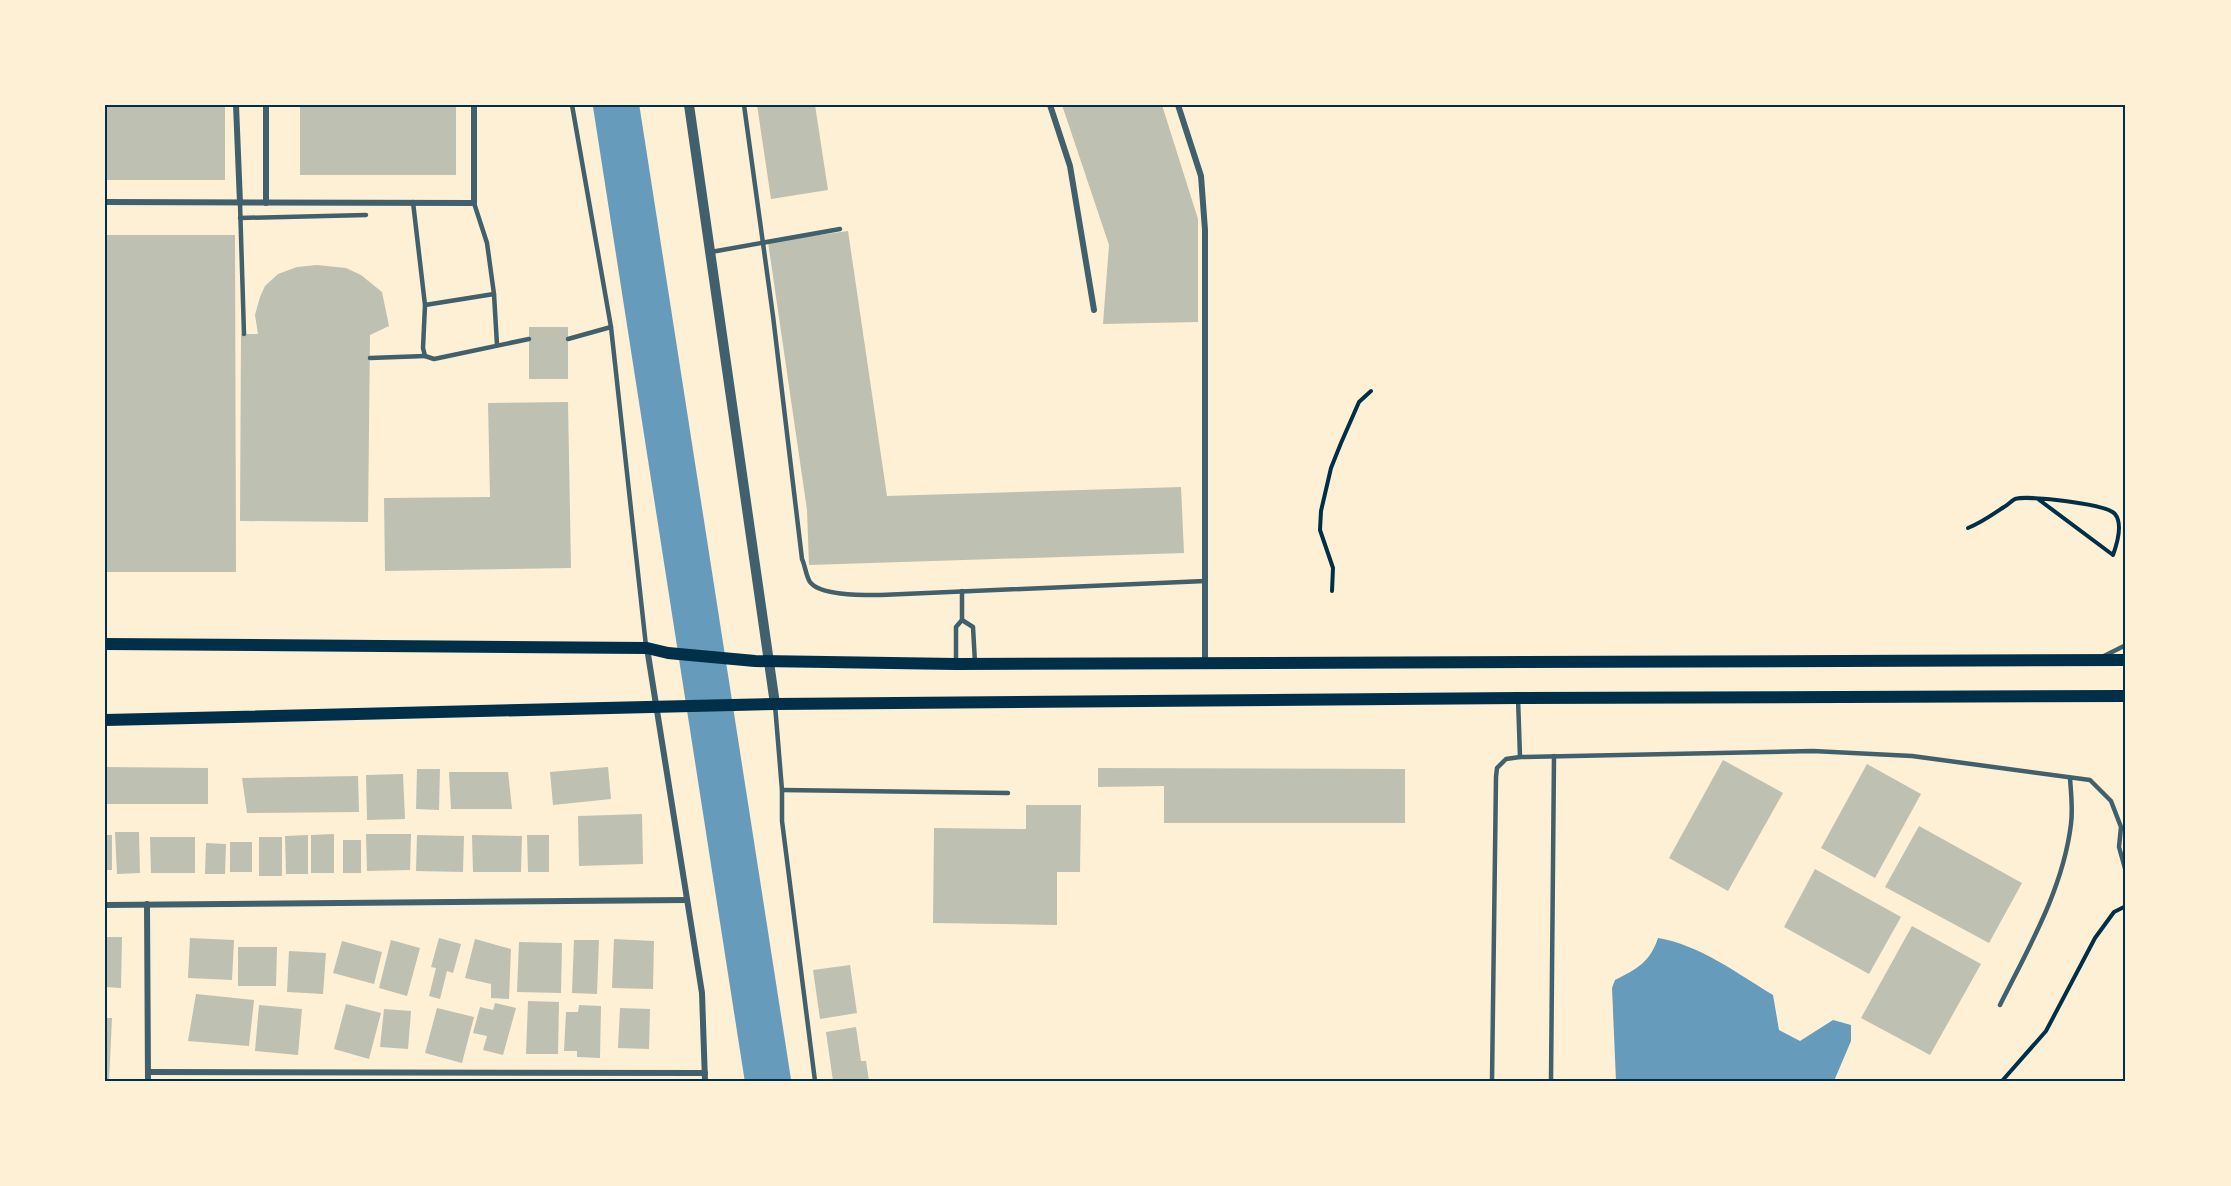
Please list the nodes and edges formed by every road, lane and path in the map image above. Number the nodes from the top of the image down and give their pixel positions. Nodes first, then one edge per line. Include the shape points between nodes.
1 (236, 105) edge
2 (266, 105) edge
3 (474, 105) edge
4 (573, 105) edge
5 (689, 105) edge
6 (744, 105) edge
7 (1050, 105) edge
8 (1178, 105) edge
9 (105, 202) edge
10 (266, 202) junction
11 (413, 202) junction
12 (240, 203) junction
13 (474, 203) junction
14 (366, 215) dead end
15 (240, 218) junction
16 (840, 229) dead end
17 (763, 242) junction
18 (711, 252) junction
19 (494, 294) junction
20 (425, 305) junction
21 (1095, 310) dead end
22 (611, 327) junction
23 (244, 334) dead end
24 (529, 339) dead end
25 (568, 339) dead end
26 (497, 345) junction
27 (425, 356) junction
28 (370, 358) dead end
29 (1371, 391) dead end
30 (2038, 499) junction
31 (1968, 528) dead end
32 (1205, 581) junction
33 (962, 591) junction
34 (1332, 591) dead end
35 (962, 620) junction
36 (105, 644) edge
37 (2126, 645) edge
38 (647, 648) junction
39 (2096, 659) junction
40 (2126, 660) edge
41 (770, 661) junction
42 (1205, 663) junction
43 (956, 664) junction
44 (975, 664) junction
45 (2126, 696) edge
46 (1518, 698) junction
47 (770, 704) junction
48 (656, 708) junction
49 (105, 720) edge
50 (1554, 756) junction
51 (1520, 757) junction
52 (2070, 778) junction
53 (782, 790) junction
54 (1008, 793) dead end
55 (2126, 872) edge
56 (687, 900) junction
57 (105, 904) edge
58 (147, 904) junction
59 (2126, 906) edge
60 (2000, 1005) dead end
61 (148, 1072) junction
62 (705, 1073) junction
63 (148, 1081) edge
64 (705, 1081) edge
65 (814, 1081) edge
66 (1492, 1081) edge
67 (1551, 1081) edge
68 (2002, 1081) edge

1 - 12 street
2 - 10 street
3 - 13 street
4 - 22 lane
5 - 18 street
6 - 17 lane
7 - 21 street via 1070,166
8 - 32 street via 1201,176 1205,230
9 - 12 street
10 - 11 street
10 - 12 street
11 - 13 street
11 - 20 lane
12 - 15 lane
13 - 19 lane via 487,243
14 - 15 lane
15 - 23 lane
16 - 17 lane
17 - 18 lane
17 - 33 lane via 802,559 810,582 819,589 851,594
18 - 41 street
19 - 20 lane
19 - 26 lane
20 - 27 lane
22 - 25 lane
22 - 38 lane
24 - 26 lane
26 - 27 lane via 434,358
27 - 28 lane
29 - 34 path via 1359,402 1341,443 1321,511 1320,530 1333,568
30 - 30 path via 2095,506 2115,514 2118,525 2113,555
30 - 31 path via 2014,500
32 - 33 lane
32 - 42 street
33 - 35 lane
35 - 43 lane via 956,627
35 - 44 lane via 973,627
36 - 38 main road
37 - 39 lane
38 - 41 main road
38 - 48 street
39 - 40 main road
39 - 42 main road
41 - 43 main road
41 - 47 street
42 - 44 main road
43 - 44 main road
45 - 46 main road
46 - 47 main road
46 - 51 lane
47 - 48 main road
47 - 53 lane
48 - 49 main road
48 - 56 street
50 - 51 lane
50 - 52 lane via 1813,751 1912,756
50 - 67 lane
51 - 66 lane via 1506,759 1497,768
52 - 55 lane via 2090,780 2111,801 2121,827 2119,847
52 - 60 lane via 2072,822 2062,872
53 - 54 lane
53 - 65 lane via 782,821
56 - 58 street
56 - 62 street via 702,993
57 - 58 street
58 - 61 street
59 - 68 path via 2114,912 2095,938 2046,1030
61 - 62 street
61 - 63 street
62 - 64 street

